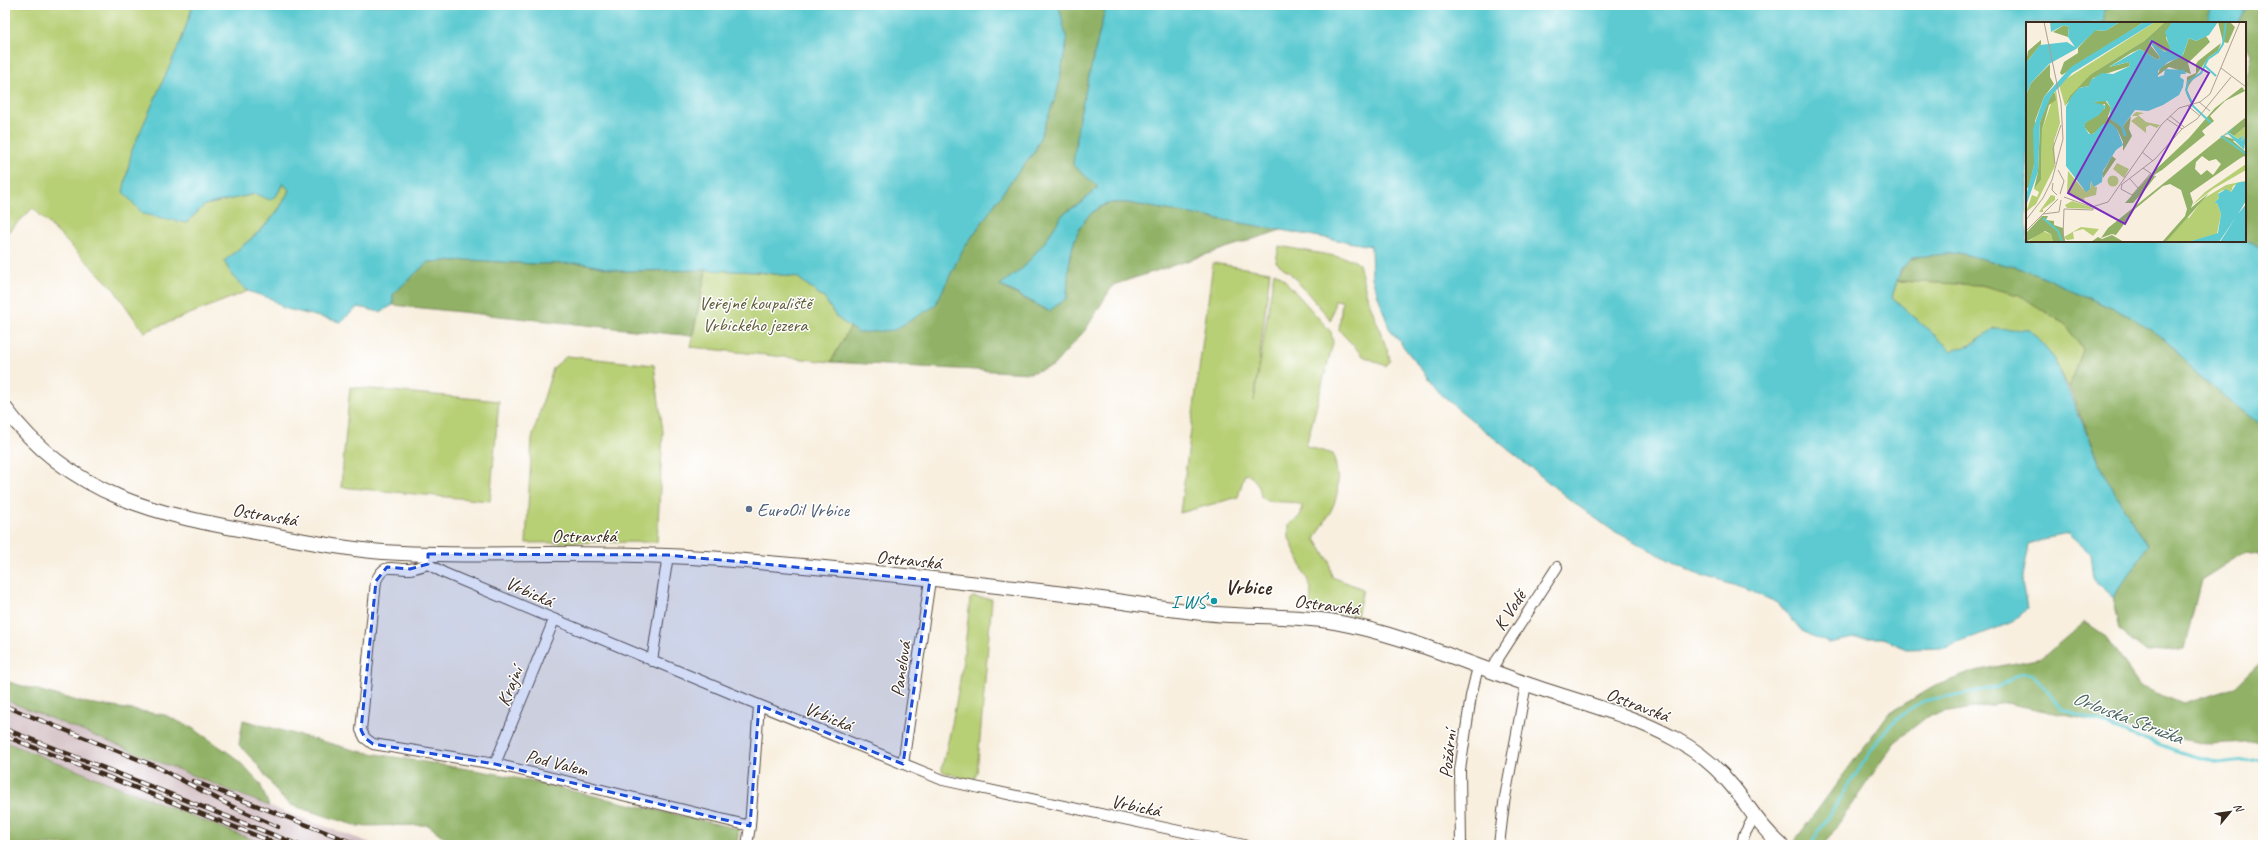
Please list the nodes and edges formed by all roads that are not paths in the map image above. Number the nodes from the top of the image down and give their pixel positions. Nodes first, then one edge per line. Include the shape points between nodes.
1 (5, 408) edge
2 (668, 555) junction
3 (428, 559) junction
4 (1557, 567) dead end
5 (930, 580) junction
6 (554, 620) junction
7 (652, 661) junction
8 (1484, 669) junction
9 (1526, 684) junction
10 (759, 706) junction
11 (495, 764) junction
12 (903, 764) junction
13 (1754, 817) junction
14 (750, 826) junction
15 (746, 845) edge
16 (1244, 845) edge
17 (1461, 845) edge
18 (1500, 845) edge
19 (1742, 845) edge
20 (1781, 845) edge

1 - 3 main road, Ostravská via 54,460 96,486 144,508 198,522
2 - 3 main road, Ostravská
2 - 5 main road, Ostravská
2 - 7 street
3 - 6 street, Vrbická
3 - 11 street, Pod Valem via 410,569 387,567 380,572 376,581 361,730 365,738 373,744
4 - 8 street, K Vodě
5 - 8 main road, Ostravská via 1068,594 1216,615 1333,622 1397,636
5 - 12 street, Panelová
6 - 7 street, Vrbická
6 - 11 street, Krajní
7 - 10 street, Vrbická
8 - 9 main road, Ostravská
8 - 17 street, Požární via 1470,696 1460,770
9 - 13 main road, Ostravská via 1640,722 1674,738 1694,750 1722,775
9 - 18 street via 1504,802
10 - 12 street, Vrbická
10 - 14 street
11 - 14 street, Pod Valem
12 - 16 street, Vrbická via 943,780
13 - 19 street via 1744,835
13 - 20 main road, Ostravská
14 - 15 street

